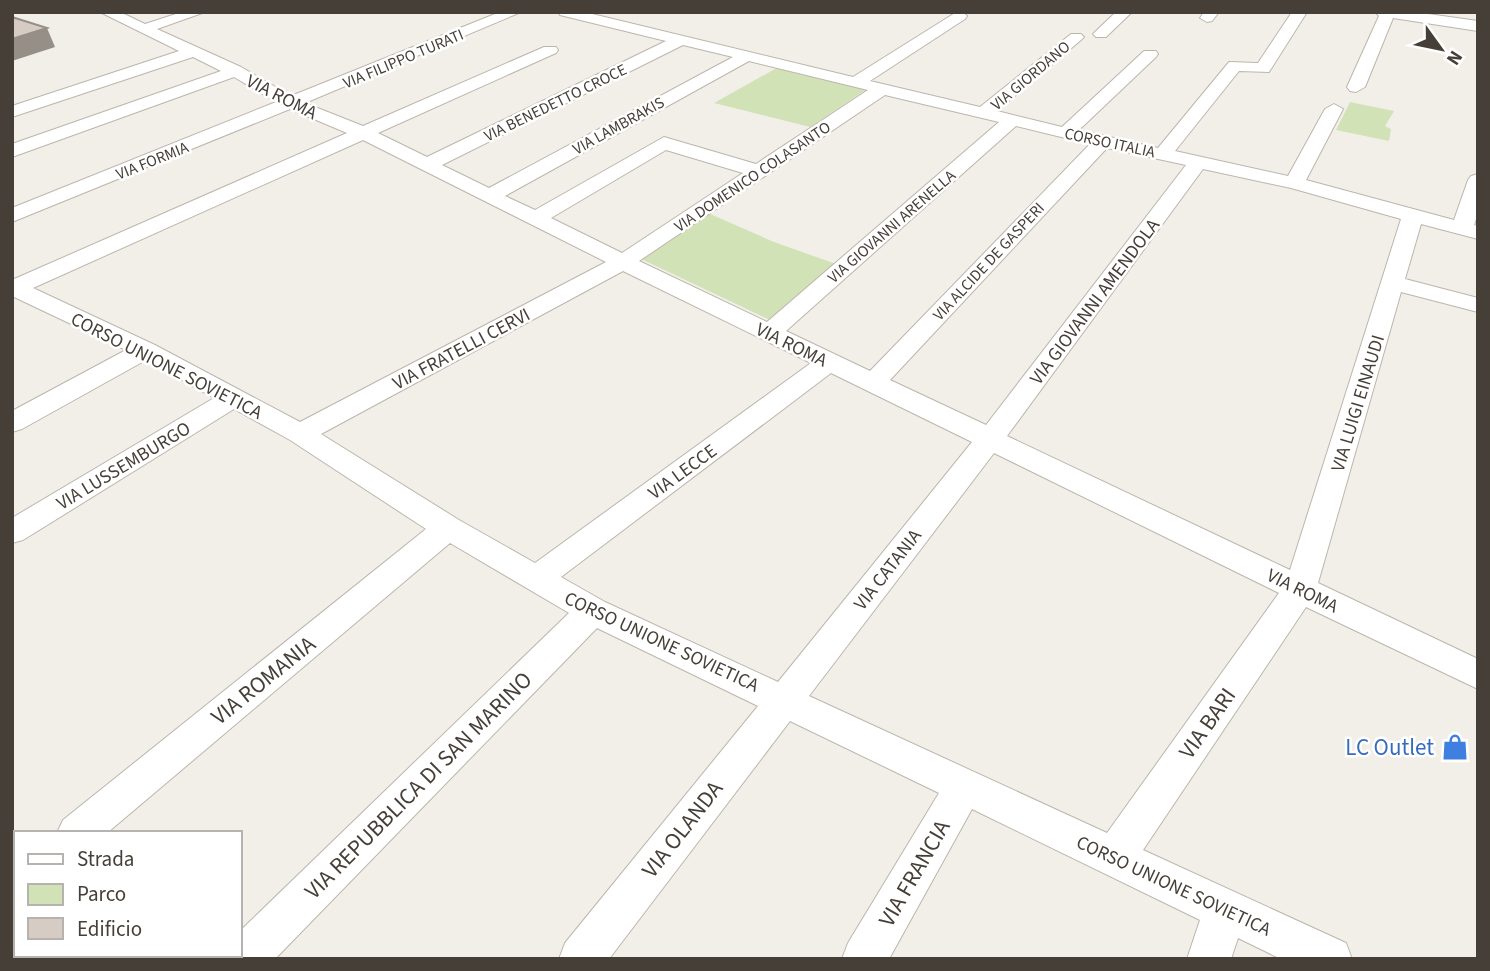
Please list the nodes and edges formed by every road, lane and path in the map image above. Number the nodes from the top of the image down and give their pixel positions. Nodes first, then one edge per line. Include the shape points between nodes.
1 (107, 12) edge
2 (198, 12) edge
3 (514, 12) edge
4 (565, 12) edge
5 (615, 12) edge
6 (1125, 12) edge
7 (1300, 12) edge
8 (1382, 12) edge
9 (1388, 13) edge
10 (960, 16) dead end
11 (598, 20) junction
12 (1478, 26) edge
13 (143, 29) junction
14 (1101, 34) dead end
15 (1076, 37) dead end
16 (683, 39) junction
17 (550, 50) dead end
18 (193, 52) junction
19 (1150, 54) dead end
20 (748, 55) junction
21 (235, 71) junction
22 (858, 81) junction
23 (1356, 87) dead end
24 (882, 89) junction
25 (292, 104) junction
26 (1334, 109) dead end
27 (12, 112) edge
28 (984, 113) junction
29 (1013, 120) junction
30 (1066, 132) junction
31 (365, 134) junction
32 (1104, 140) junction
33 (12, 151) edge
34 (1164, 153) junction
35 (1198, 162) junction
36 (426, 165) junction
37 (760, 172) junction
38 (1478, 180) edge
39 (1294, 183) junction
40 (489, 196) junction
41 (12, 216) edge
42 (1412, 217) junction
43 (535, 219) junction
44 (1470, 231) edge
45 (623, 262) junction
46 (1394, 283) junction
47 (19, 297) edge
48 (1478, 305) edge
49 (769, 332) junction
50 (146, 350) junction
51 (830, 362) junction
52 (873, 383) junction
53 (234, 398) junction
54 (12, 423) edge
55 (300, 435) junction
56 (990, 439) junction
57 (448, 527) junction
58 (12, 532) edge
59 (535, 580) junction
60 (1300, 589) junction
61 (593, 611) junction
62 (1478, 675) edge
63 (784, 699) junction
64 (964, 787) junction
65 (79, 831) edge
66 (1114, 857) junction
67 (1226, 908) junction
68 (243, 959) edge
69 (581, 959) edge
70 (864, 959) edge
71 (1209, 959) edge
72 (1331, 959) edge

1 - 13 street, VIA ROMA
2 - 13 street
3 - 25 street, VIA FILIPPO TURATI
4 - 11 street, CORSO ITALIA
5 - 11 street
6 - 14 street
7 - 34 street via 1263,69 1235,65
8 - 9 street
9 - 12 street
9 - 23 street
10 - 22 street
11 - 16 street, CORSO ITALIA
13 - 18 street, VIA ROMA
15 - 28 street, VIA GIORDANO
16 - 20 street, CORSO ITALIA
16 - 36 street, VIA BENEDETTO CROCE
17 - 31 street
18 - 21 street, VIA ROMA
18 - 27 street
19 - 30 street
20 - 22 street, CORSO ITALIA
20 - 40 street, VIA LAMBRAKIS
21 - 25 street, VIA ROMA
21 - 33 street
22 - 24 street, CORSO ITALIA
24 - 28 street, CORSO ITALIA
24 - 37 street, VIA DOMENICO COLASANTO
25 - 31 street, VIA ROMA
25 - 41 street, VIA FORMIA
26 - 39 street
28 - 29 street, CORSO ITALIA
29 - 30 street, CORSO ITALIA
29 - 49 street, VIA GIOVANNI ARENELLA
30 - 32 street, CORSO ITALIA
31 - 36 street, VIA ROMA
31 - 47 street
32 - 34 street, CORSO ITALIA
32 - 52 street, VIA ALCIDE DE GASPERI
34 - 35 street, CORSO ITALIA
35 - 39 street, CORSO ITALIA
35 - 56 street, VIA GIOVANNI AMENDOLA
36 - 40 street, VIA ROMA
37 - 43 street via 664,143
37 - 45 street, VIA DOMENICO COLASANTO
38 - 44 street
39 - 42 street, CORSO ITALIA
40 - 43 street, VIA ROMA
42 - 44 street, CORSO ITALIA
42 - 46 street, VIA LUIGI EINAUDI
43 - 45 street, VIA ROMA
45 - 49 street, VIA ROMA
45 - 55 street, VIA FRATELLI CERVI
46 - 48 street
46 - 60 street, VIA LUIGI EINAUDI
47 - 50 street, CORSO UNIONE SOVIETICA
49 - 51 street, VIA ROMA
50 - 53 street, CORSO UNIONE SOVIETICA
50 - 54 street
51 - 52 street, VIA ROMA
51 - 59 street, VIA LECCE
52 - 56 street, VIA ROMA
53 - 55 street, CORSO UNIONE SOVIETICA
53 - 58 street, VIA LUSSEMBURGO
55 - 57 street, CORSO UNIONE SOVIETICA
56 - 60 street, VIA ROMA
56 - 63 street, VIA CATANIA
57 - 59 street, CORSO UNIONE SOVIETICA
57 - 65 street, VIA ROMANIA
59 - 61 street, CORSO UNIONE SOVIETICA
60 - 62 street, VIA ROMA
60 - 66 street, VIA BARI
61 - 63 street, CORSO UNIONE SOVIETICA
61 - 68 street, VIA REPUBBLICA DI SAN MARINO
63 - 64 street, CORSO UNIONE SOVIETICA
63 - 69 street, VIA OLANDA
64 - 66 street, CORSO UNIONE SOVIETICA
64 - 70 street, VIA FRANCIA
66 - 67 street, CORSO UNIONE SOVIETICA
67 - 71 street
67 - 72 street, CORSO UNIONE SOVIETICA

